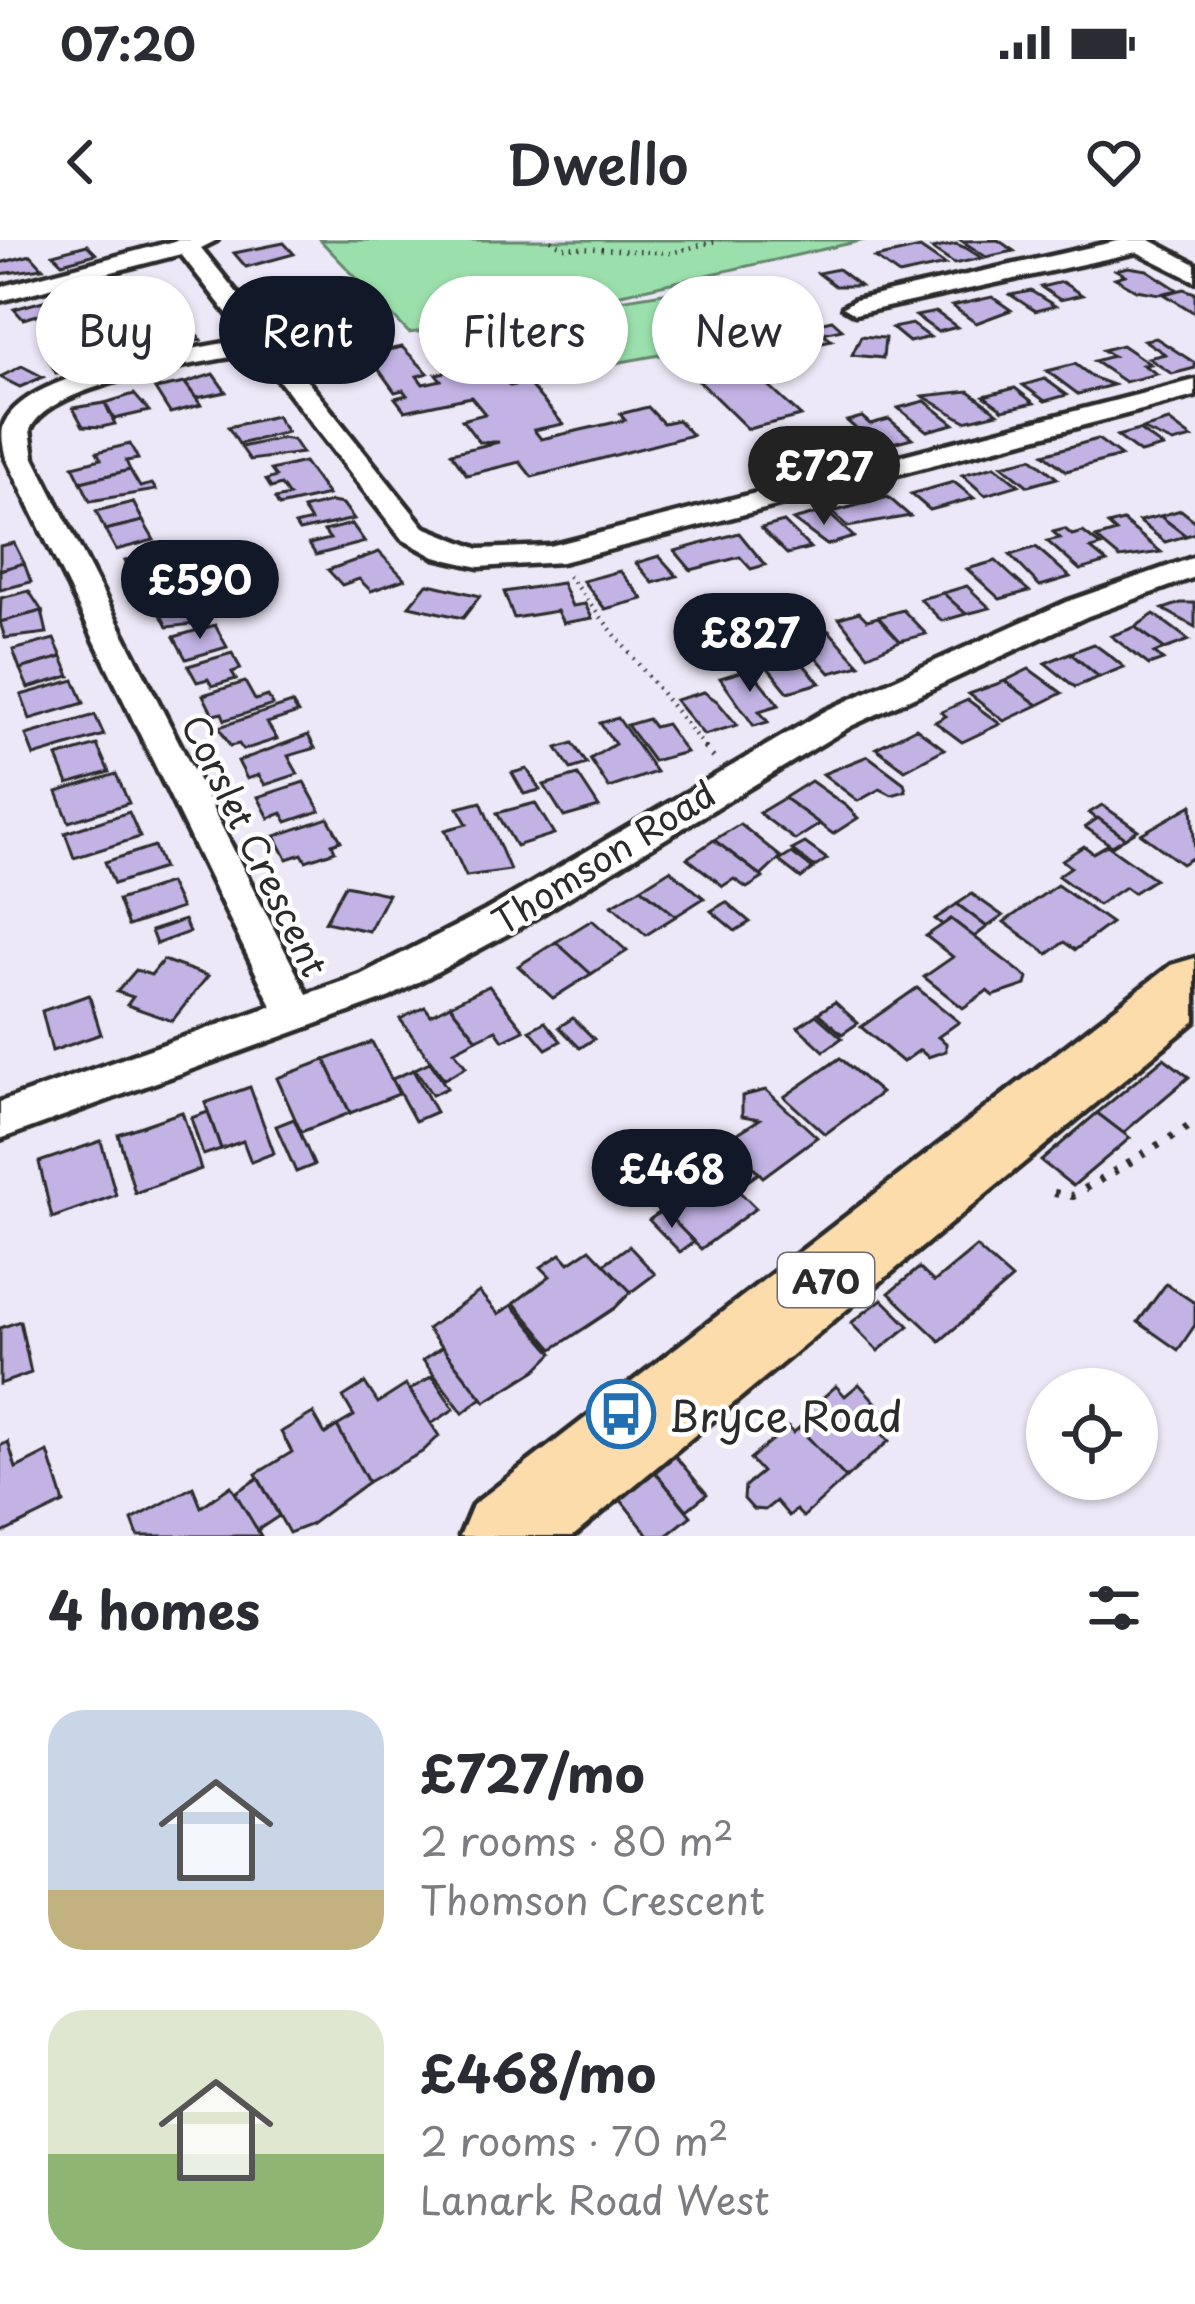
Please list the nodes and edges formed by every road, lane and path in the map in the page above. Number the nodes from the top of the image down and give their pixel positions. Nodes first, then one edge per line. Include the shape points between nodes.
1 (551, 240) edge
2 (720, 240) edge
3 (1137, 242) edge
4 (196, 243) edge
5 (1195, 274) edge
6 (219, 278) edge
7 (0, 294) edge
8 (856, 307) dead end
9 (219, 353) edge
10 (294, 384) edge
11 (1195, 388) edge
12 (550, 555) junction
13 (1195, 566) edge
14 (750, 766) junction
15 (1195, 983) edge
16 (298, 1017) junction
17 (0, 1121) edge
18 (1195, 1123) edge
19 (1054, 1193) dead end
20 (503, 1536) edge

1 - 2 path via 671,253
3 - 5 street
3 - 8 street
4 - 6 street
4 - 7 street
9 - 16 street, Corslet Crescent via 72,387 38,402 15,436
10 - 12 street via 413,533 438,550 478,560
11 - 12 street
12 - 14 path via 720,766 738,757
13 - 14 street, Thomson Road via 924,676
14 - 16 street, Thomson Road via 439,955
15 - 20 main road, A70
16 - 17 street, Thomson Road
18 - 19 path via 1073,1196

